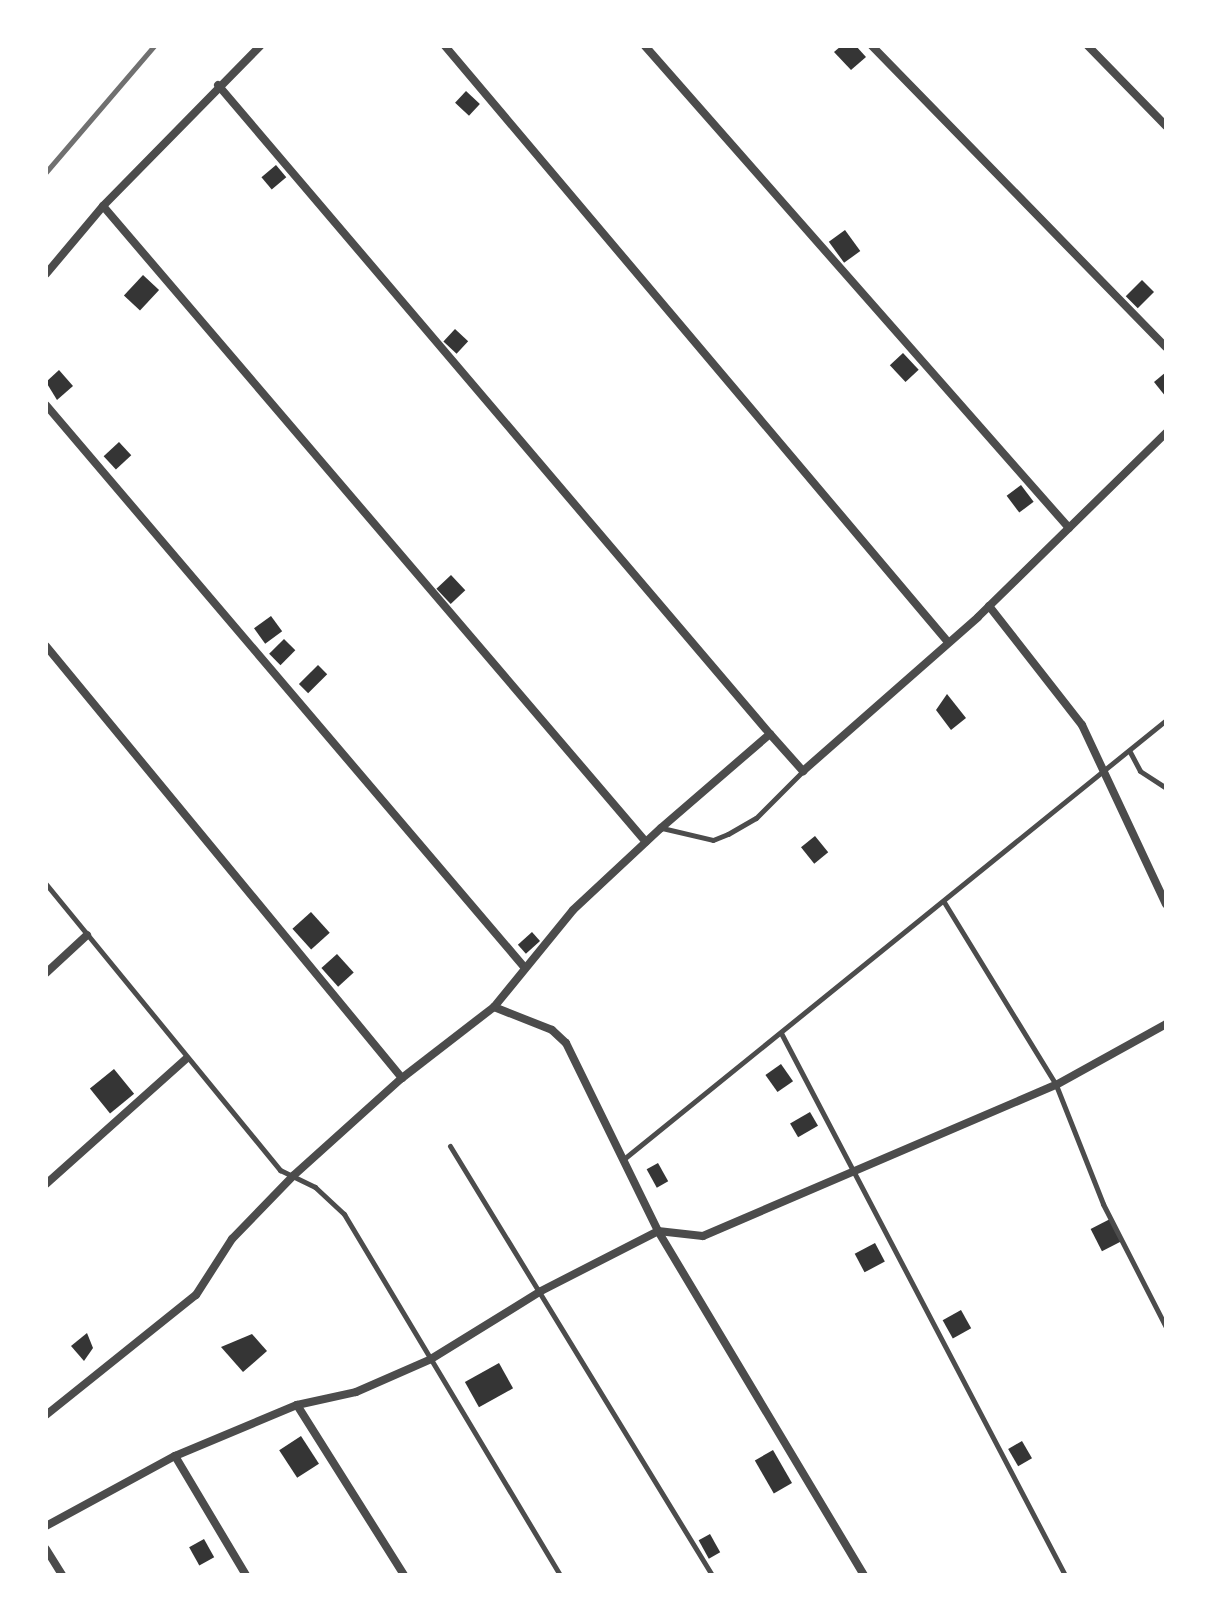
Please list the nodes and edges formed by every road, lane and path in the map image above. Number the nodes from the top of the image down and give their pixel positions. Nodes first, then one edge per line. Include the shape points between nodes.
1 (260, 46) edge
2 (445, 46) edge
3 (645, 46) edge
4 (872, 46) edge
5 (1088, 46) edge
6 (218, 85) junction
7 (1166, 126) edge
8 (103, 206) junction
9 (46, 274) edge
10 (1166, 347) edge
11 (46, 405) edge
12 (1166, 433) edge
13 (1069, 528) junction
14 (989, 606) junction
15 (948, 642) junction
16 (46, 646) edge
17 (1166, 720) edge
18 (770, 734) junction
19 (1130, 752) junction
20 (803, 771) junction
21 (1103, 775) junction
22 (1166, 788) edge
23 (661, 828) junction
24 (646, 842) junction
25 (46, 884) edge
26 (944, 902) junction
27 (1166, 904) edge
28 (87, 935) junction
29 (525, 968) junction
30 (46, 973) edge
31 (494, 1007) junction
32 (1166, 1024) edge
33 (781, 1033) junction
34 (186, 1059) junction
35 (402, 1078) junction
36 (1056, 1085) junction
37 (450, 1146) dead end
38 (625, 1158) junction
39 (854, 1168) junction
40 (293, 1176) junction
41 (46, 1184) edge
42 (658, 1231) junction
43 (541, 1291) junction
44 (1166, 1327) edge
45 (431, 1359) junction
46 (297, 1405) junction
47 (46, 1415) edge
48 (175, 1456) junction
49 (46, 1526) edge
50 (46, 1549) edge
51 (62, 1575) edge
52 (246, 1575) edge
53 (404, 1575) edge
54 (560, 1575) edge
55 (712, 1575) edge
56 (864, 1575) edge
57 (1065, 1575) edge

1 - 6 street
2 - 15 street
3 - 13 street
4 - 10 street
5 - 7 street
6 - 8 street
6 - 18 street
8 - 9 street
8 - 24 street
11 - 29 street
12 - 13 street
13 - 14 street
14 - 15 street
14 - 21 street via 1082,725
15 - 20 street
16 - 35 street
17 - 19 lane
18 - 20 street
18 - 23 street
19 - 21 lane
19 - 22 lane via 1140,771
20 - 23 lane via 756,818 728,834 713,840
21 - 26 lane
21 - 27 street
23 - 24 street
24 - 29 street via 573,910
25 - 28 lane
26 - 33 lane
26 - 36 lane
28 - 30 street
28 - 34 lane
29 - 31 street
31 - 35 street
31 - 38 street via 552,1030 566,1043
32 - 36 street
33 - 38 lane
33 - 39 lane
34 - 40 lane via 280,1170
34 - 41 street
35 - 40 street
36 - 39 street
36 - 44 lane via 1103,1204
37 - 43 lane
38 - 42 street
39 - 42 street via 703,1236
39 - 57 lane via 902,1270
40 - 45 lane via 315,1187 344,1214
40 - 47 street via 232,1239 196,1295
42 - 43 street
42 - 56 street
43 - 45 street
43 - 55 lane
45 - 46 street via 356,1392
45 - 54 lane
46 - 48 street
46 - 53 street
48 - 49 street
48 - 52 street
50 - 51 street

